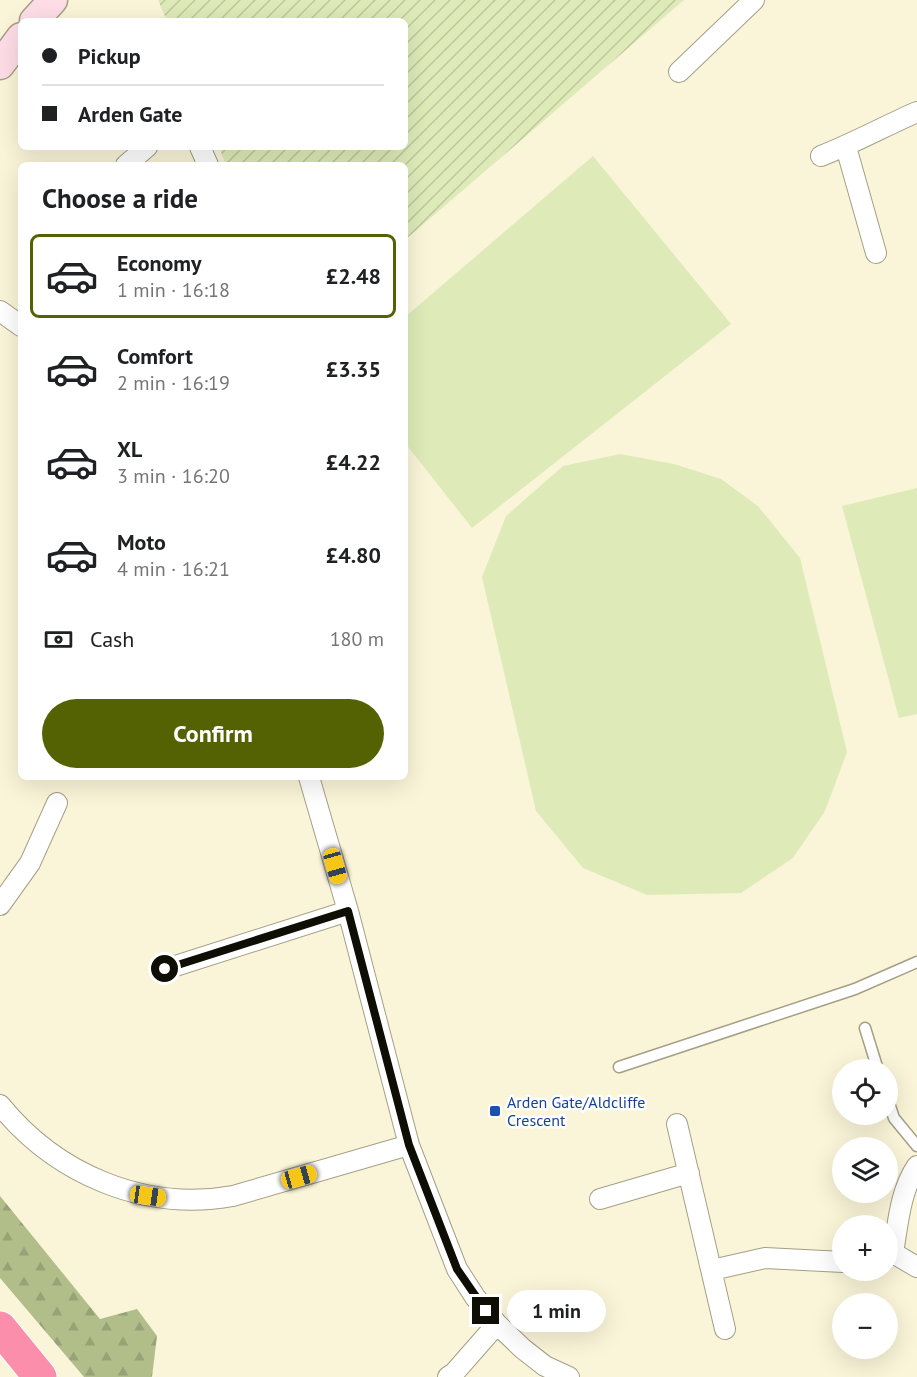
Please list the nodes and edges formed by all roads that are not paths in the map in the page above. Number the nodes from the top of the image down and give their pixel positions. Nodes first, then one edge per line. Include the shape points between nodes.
1 (53, 0) edge
2 (754, 0) edge
3 (37, 18) edge
4 (18, 41) edge
5 (0, 65) edge
6 (680, 72) dead end
7 (917, 112) edge
8 (846, 147) junction
9 (144, 150) edge
10 (821, 156) dead end
11 (130, 162) edge
12 (876, 253) dead end
13 (310, 780) edge
14 (57, 803) dead end
15 (0, 905) edge
16 (348, 911) junction
17 (917, 962) edge
18 (165, 969) dead end
19 (865, 1028) dead end
20 (875, 1059) edge
21 (620, 1067) dead end
22 (0, 1106) edge
23 (898, 1123) edge
24 (677, 1124) dead end
25 (409, 1145) junction
26 (917, 1146) edge
27 (917, 1166) edge
28 (689, 1173) junction
29 (600, 1199) dead end
30 (898, 1220) edge
31 (898, 1257) edge
32 (832, 1261) edge
33 (917, 1267) edge
34 (712, 1270) junction
35 (497, 1324) junction
36 (0, 1328) edge
37 (725, 1329) dead end
38 (40, 1377) edge
39 (447, 1377) edge
40 (569, 1377) edge

1 - 3 street
2 - 6 street
4 - 5 street
7 - 8 street
8 - 10 street
8 - 12 street
9 - 11 street
13 - 16 street
14 - 15 street via 30,863
16 - 18 street
16 - 25 street
17 - 21 lane via 855,989
19 - 20 lane
22 - 25 street via 48,1153 77,1170 148,1196 178,1200 233,1196
23 - 26 lane
24 - 28 street
25 - 35 street via 457,1269
27 - 30 street
28 - 29 street
28 - 34 street
31 - 33 street
32 - 34 street via 765,1258
34 - 37 street
35 - 39 street
35 - 40 street via 545,1366
36 - 38 highway

